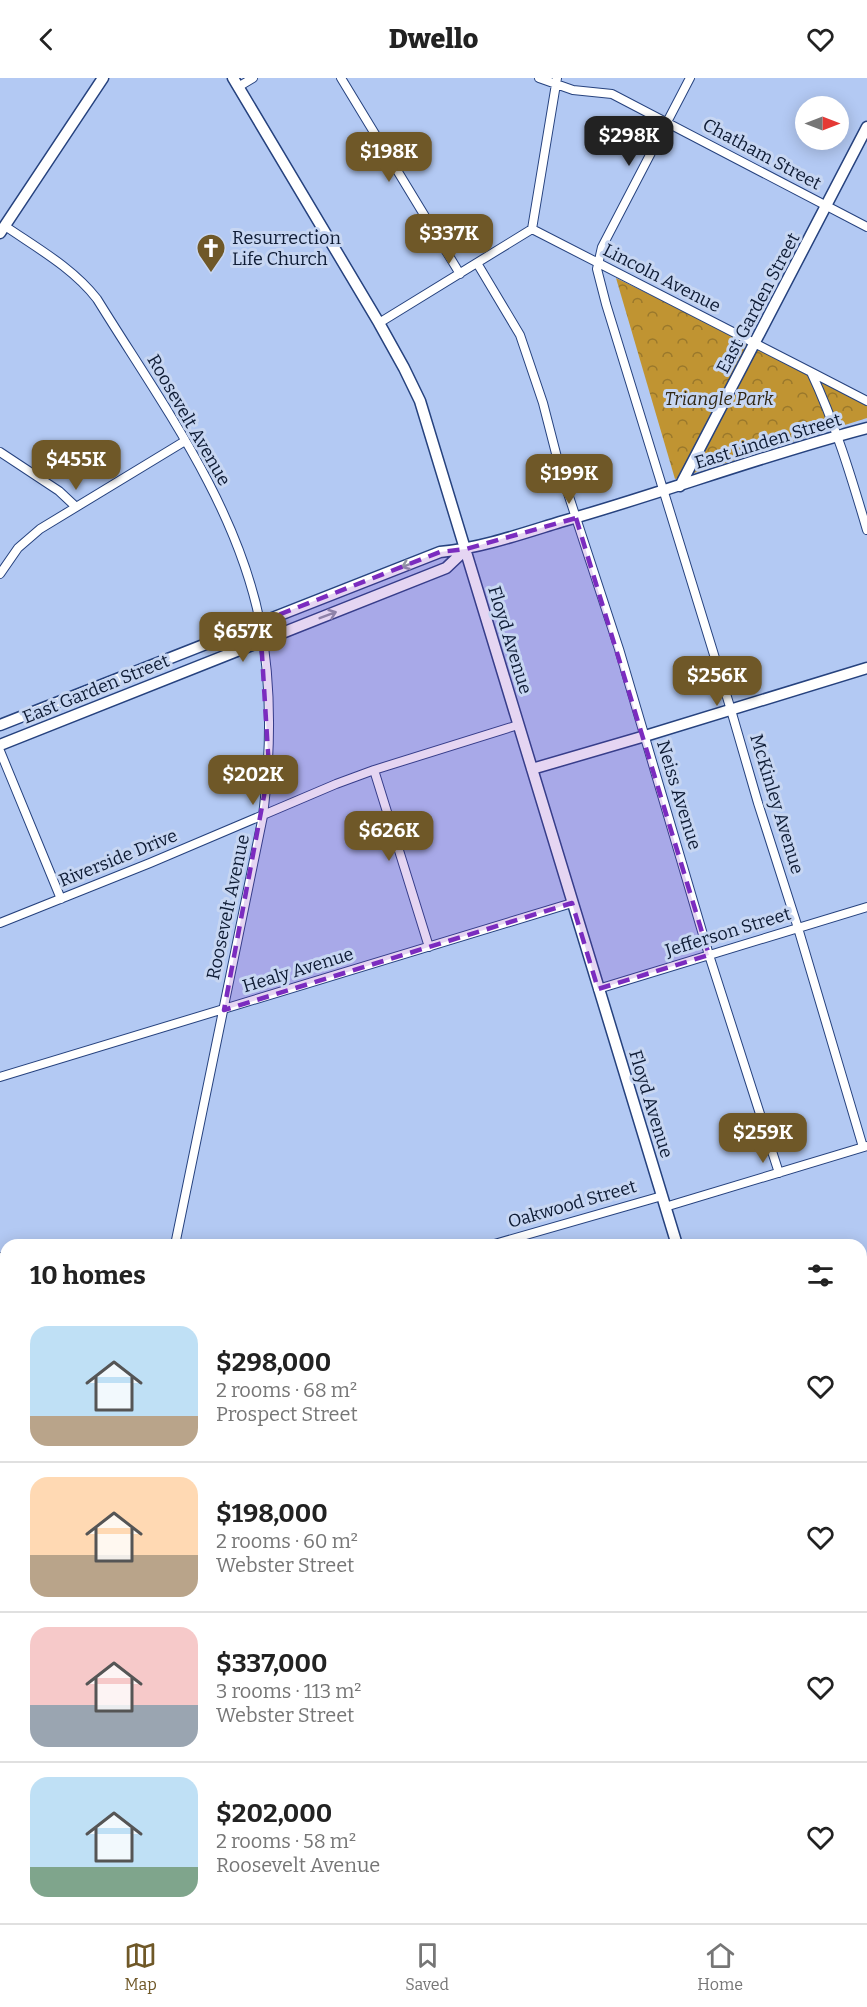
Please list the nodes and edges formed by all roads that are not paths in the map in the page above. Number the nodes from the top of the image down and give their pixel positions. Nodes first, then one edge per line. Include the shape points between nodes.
1 (103, 78) edge
2 (253, 78) edge
3 (341, 78) edge
4 (539, 78) edge
5 (690, 78) edge
6 (235, 82) edge
7 (556, 82) edge
8 (667, 122) junction
9 (867, 127) edge
10 (826, 206) junction
11 (867, 227) edge
12 (532, 229) junction
13 (2, 230) edge
14 (477, 263) junction
15 (597, 264) junction
16 (460, 274) junction
17 (379, 323) junction
18 (755, 344) junction
19 (811, 372) junction
20 (867, 401) edge
21 (867, 428) edge
22 (838, 435) junction
23 (185, 441) junction
24 (0, 453) edge
25 (680, 486) junction
26 (663, 491) junction
27 (75, 506) junction
28 (576, 518) junction
29 (867, 530) edge
30 (466, 549) junction
31 (0, 574) edge
32 (260, 622) junction
33 (262, 640) junction
34 (867, 668) edge
35 (731, 710) junction
36 (0, 725) edge
37 (518, 725) junction
38 (645, 736) junction
39 (0, 745) edge
40 (0, 751) edge
41 (532, 769) junction
42 (374, 770) junction
43 (263, 816) junction
44 (61, 899) junction
45 (572, 903) junction
46 (867, 907) edge
47 (0, 923) edge
48 (798, 928) junction
49 (429, 947) junction
50 (709, 955) junction
51 (598, 989) junction
52 (224, 1010) junction
53 (0, 1077) edge
54 (865, 1146) edge
55 (778, 1173) junction
56 (662, 1196) junction
57 (665, 1207) junction
58 (176, 1239) edge
59 (512, 1239) edge
60 (675, 1239) edge

1 - 13 street
2 - 6 street
3 - 16 street
4 - 7 street, Chatham Street
5 - 8 street
6 - 17 street, Floyd Avenue
7 - 8 street, Chatham Street via 573,90 612,94
7 - 12 street
8 - 10 street, Chatham Street
8 - 15 street via 602,246
9 - 10 street, East Garden Street
10 - 11 street, Chatham Street
10 - 18 street, East Garden Street
12 - 14 street
12 - 15 street, Lincoln Avenue
13 - 23 street, Roosevelt Avenue via 85,284
14 - 16 street
14 - 28 street, Neiss Avenue via 520,335
15 - 18 street, Lincoln Avenue
15 - 26 street, McKinley Avenue
16 - 17 street
17 - 30 street, Floyd Avenue via 420,401
18 - 19 street, Lincoln Avenue
18 - 25 street, East Garden Street
19 - 20 street, Lincoln Avenue
19 - 22 street
21 - 22 street, East Linden Street
22 - 25 street, East Linden Street
22 - 29 street
23 - 27 street
23 - 32 street, Roosevelt Avenue via 233,535
24 - 27 street via 59,491
25 - 26 street, East Garden Street
26 - 28 street, East Garden Street
26 - 35 street, McKinley Avenue
27 - 31 street via 18,548
28 - 30 street, East Garden Street
28 - 38 street, Neiss Avenue
30 -> 32 street, East Garden Street via 440,552
33 -> 30 street, East Garden Street via 446,568
30 - 37 street, Floyd Avenue
32 - 33 street, Roosevelt Avenue
32 - 36 street, East Garden Street
33 - 39 street, East Garden Street
33 - 43 street, Roosevelt Avenue via 269,728
34 - 35 street
35 - 38 street
35 - 48 street, McKinley Avenue
37 - 41 street, Floyd Avenue
37 - 42 street, Riverside Drive
38 - 41 street
38 - 50 street, Neiss Avenue
40 - 44 street
41 - 45 street, Floyd Avenue
42 - 43 street, Riverside Drive
42 - 49 street
43 - 44 street, Riverside Drive
43 - 52 street, Roosevelt Avenue
44 - 47 street, Riverside Drive
45 - 49 street, Healy Avenue
45 - 51 street, Floyd Avenue
46 - 48 street, Jefferson Street
48 - 50 street, Jefferson Street
48 - 54 street, McKinley Avenue
49 - 52 street, Healy Avenue
50 - 51 street, Jefferson Street
50 - 55 street, Neiss Avenue
51 - 56 street, Floyd Avenue
52 - 53 street, Healy Avenue
52 - 58 street, Roosevelt Avenue
54 - 55 street
55 - 57 street
56 - 57 street, Floyd Avenue
56 - 59 street, Oakwood Street
57 - 60 street, Floyd Avenue

